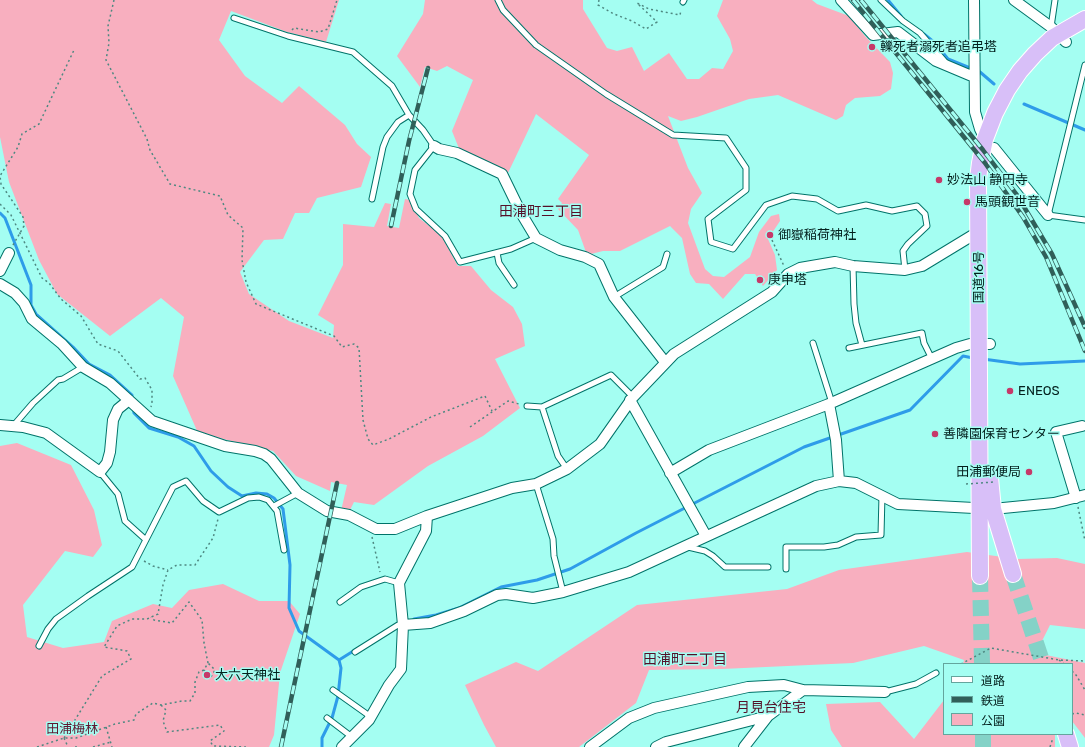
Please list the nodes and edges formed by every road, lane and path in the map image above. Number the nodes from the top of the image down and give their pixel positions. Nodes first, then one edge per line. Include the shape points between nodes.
1 (114, 0) edge
2 (337, 0) edge
3 (498, 0) edge
4 (599, 0) edge
5 (841, 0) edge
6 (881, 0) edge
7 (974, 0) edge
8 (1014, 0) edge
9 (1055, 0) edge
10 (684, 1) edge
11 (234, 18) dead end
12 (1085, 19) edge
13 (1085, 31) edge
14 (1059, 35) junction
15 (288, 36) junction
16 (74, 50) dead end
17 (947, 64) junction
18 (1085, 65) edge
19 (974, 77) junction
20 (408, 115) junction
21 (990, 144) junction
22 (434, 146) junction
23 (372, 199) dead end
24 (0, 204) edge
25 (1048, 215) junction
26 (1085, 220) edge
27 (978, 232) junction
28 (19, 234) junction
29 (536, 238) junction
30 (772, 240) dead end
31 (9, 253) joint
32 (497, 253) junction
33 (667, 254) dead end
34 (853, 266) junction
35 (0, 270) edge
36 (905, 270) junction
37 (788, 274) junction
38 (0, 284) edge
39 (514, 285) dead end
40 (614, 297) junction
41 (813, 343) dead end
42 (862, 345) junction
43 (849, 348) dead end
44 (984, 352) junction
45 (932, 359) junction
46 (665, 362) junction
47 (83, 367) junction
48 (632, 398) junction
49 (129, 400) junction
50 (830, 404) junction
51 (527, 406) joint
52 (542, 407) junction
53 (492, 411) junction
54 (147, 417) junction
55 (0, 425) edge
56 (14, 425) junction
57 (1082, 426) dead end
58 (470, 427) dead end
59 (567, 469) junction
60 (100, 472) junction
61 (670, 473) junction
62 (840, 481) junction
63 (994, 482) dead end
64 (536, 484) junction
65 (966, 484) dead end
66 (298, 493) junction
67 (882, 495) junction
68 (1080, 497) edge
69 (274, 506) junction
70 (987, 509) junction
71 (220, 512) junction
72 (427, 516) junction
73 (369, 526) junction
74 (706, 536) junction
75 (145, 539) junction
76 (1085, 540) edge
77 (687, 546) junction
78 (284, 550) dead end
79 (137, 557) junction
80 (768, 567) dead end
81 (786, 569) dead end
82 (168, 570) junction
83 (1014, 574) tunnel mouth
84 (980, 576) tunnel mouth
85 (382, 580) junction
86 (399, 583) junction
87 (563, 592) junction
88 (340, 602) dead end
89 (151, 617) junction
90 (403, 625) junction
91 (39, 646) dead end
92 (355, 652) dead end
93 (1059, 660) junction
94 (1085, 661) edge
95 (208, 663) junction
96 (963, 663) edge
97 (1063, 663) edge
98 (204, 670) junction
99 (1073, 672) edge
100 (936, 673) dead end
101 (333, 690) dead end
102 (803, 690) junction
103 (1085, 690) edge
104 (886, 692) joint
105 (161, 705) junction
106 (1073, 714) edge
107 (1085, 715) edge
108 (768, 716) junction
109 (372, 717) junction
110 (327, 718) dead end
111 (106, 727) junction
112 (1054, 735) edge
113 (1066, 735) edge
114 (64, 738) junction
115 (111, 742) junction
116 (347, 744) edge
117 (68, 746) edge
118 (37, 747) edge
119 (71, 747) edge
120 (75, 747) edge
121 (80, 747) edge
122 (93, 747) edge
123 (112, 747) edge
124 (246, 747) edge
125 (590, 747) edge
126 (656, 747) edge
127 (744, 747) edge
128 (1050, 747) edge
129 (1070, 747) edge

1 - 53 path via 108,26 106,60 147,139 150,150 170,184 220,196 228,215 243,228 243,267 246,282 256,304 334,336 342,347 354,344 359,348 363,420 368,439 373,445 431,416 485,396
2 - 15 path via 328,29 319,32 294,28
3 - 36 lane via 503,10 536,45 612,98 673,135 726,138 746,168 746,190 708,218 711,242 734,249 766,205 792,196 817,199 838,211 866,205 892,211 916,206 925,214 927,226 903,251
4 - 10 path via 598,5 646,29 657,22 637,2 649,9 680,15
5 - 17 street via 873,35 898,32 936,61
6 - 17 lane via 920,33
7 - 19 street
8 - 14 street
9 - 14 lane
11 - 15 lane
12 - 14 highway, 国道16号
13 - 14 highway, 国道16号
14 - 21 highway, 国道16号 via 1035,54 1007,90
15 - 20 lane via 353,52 392,86
16 - 28 path via 38,124 22,134 18,147 0,176 1,184 23,216 24,226
17 - 19 street
18 - 25 lane
19 - 21 street via 975,112 980,129
20 - 22 lane
20 - 23 lane via 398,122 387,137
21 - 25 street
21 - 27 highway, 国道16号 via 978,180
21 - 44 highway, 国道16号
22 - 29 street via 457,153 502,174
22 - 32 lane via 415,170 410,194 416,209 445,236 460,262
24 - 28 path via 11,215
25 - 26 lane
27 - 36 street via 922,266
27 - 44 highway, 国道16号
28 - 31 path
28 - 54 path via 42,278 81,316 98,344 118,351 140,380 145,378 152,390 152,402
29 - 32 lane
29 - 40 street via 598,264
30 - 37 path
31 - 35 street
32 - 39 lane via 499,263
33 - 40 lane via 663,267
34 - 36 street
34 - 37 street via 835,262 800,268
34 - 42 lane via 856,323
37 - 46 street via 772,292
38 - 47 street via 15,293 24,303 32,319 62,344
40 - 46 street
41 - 50 lane
42 - 43 lane
42 - 45 lane via 922,333
44 - 45 street via 956,348
44 - 70 highway, 国道16号 via 990,486
45 - 50 street
46 - 48 street
47 - 49 street via 110,383
47 - 56 lane via 58,380
48 - 52 lane via 611,375
48 - 59 street via 600,444
48 - 61 street
49 - 54 street
49 - 60 street via 118,409 113,420 110,452 107,463
50 - 61 street via 709,450
50 - 62 street
51 - 52 lane
51 - 53 path via 508,401
52 - 59 lane via 558,456
53 - 58 path
54 - 66 street via 152,421 225,446 264,454
55 - 56 street
56 - 60 street via 46,433
57 - 68 street via 1056,432
59 - 64 street
60 - 75 lane via 118,494 125,521
61 - 74 street
62 - 67 street via 856,483
62 - 74 street via 816,486
63 - 65 path, bridge
64 - 72 street via 512,488
64 - 87 lane via 553,539 554,556
66 - 69 lane
66 - 73 street via 327,511 349,515
67 - 70 street via 898,504
67 - 81 lane via 881,535 856,537 838,545 786,547
68 - 70 street via 1054,503
68 - 76 path
69 - 71 lane via 268,500 259,497 248,498
69 - 78 lane via 280,519
70 - 83 highway, 国道16号
70 - 84 highway, 国道16号
71 - 75 lane via 203,501 186,481 173,487
71 - 82 path via 213,538 195,565 177,565
72 - 73 street via 395,529 376,529
72 - 86 street via 426,531
73 - 85 path
74 - 77 street
75 - 79 lane
77 - 80 lane via 705,551 725,567
77 - 87 street via 629,572
79 - 82 path via 153,566
79 - 91 lane via 132,567 56,619
82 - 89 path via 158,614
85 - 86 lane
85 - 88 lane via 361,587
86 - 90 street
87 - 90 street via 533,598 497,595 464,612 430,623
89 - 95 path via 154,620 172,623 189,602 202,620
89 - 114 path via 132,618 117,626 104,647 127,651 131,659 102,676
90 - 92 lane via 398,625
90 - 109 street via 401,669
93 - 94 path
93 - 96 path via 990,648
93 - 97 path
95 - 98 path
95 - 98 path via 215,670 211,677
98 - 105 path via 199,672 195,693 190,701
99 - 103 path
100 - 104 lane via 916,684
101 - 109 lane
102 - 104 street
102 - 108 street
102 - 125 street via 784,685 748,687 654,708 629,718
105 - 111 path via 152,703 136,714 134,720
105 - 124 path via 166,710 162,722 167,732 220,725 224,731 210,741 213,746
106 - 107 path
108 - 126 street via 666,742
108 - 127 street
109 - 116 street
110 - 116 lane
111 - 114 path via 76,738
111 - 115 path
112 - 128 path
113 - 129 highway
114 - 117 path
114 - 118 path
115 - 122 path
115 - 123 path
117 - 119 path
120 - 121 path

